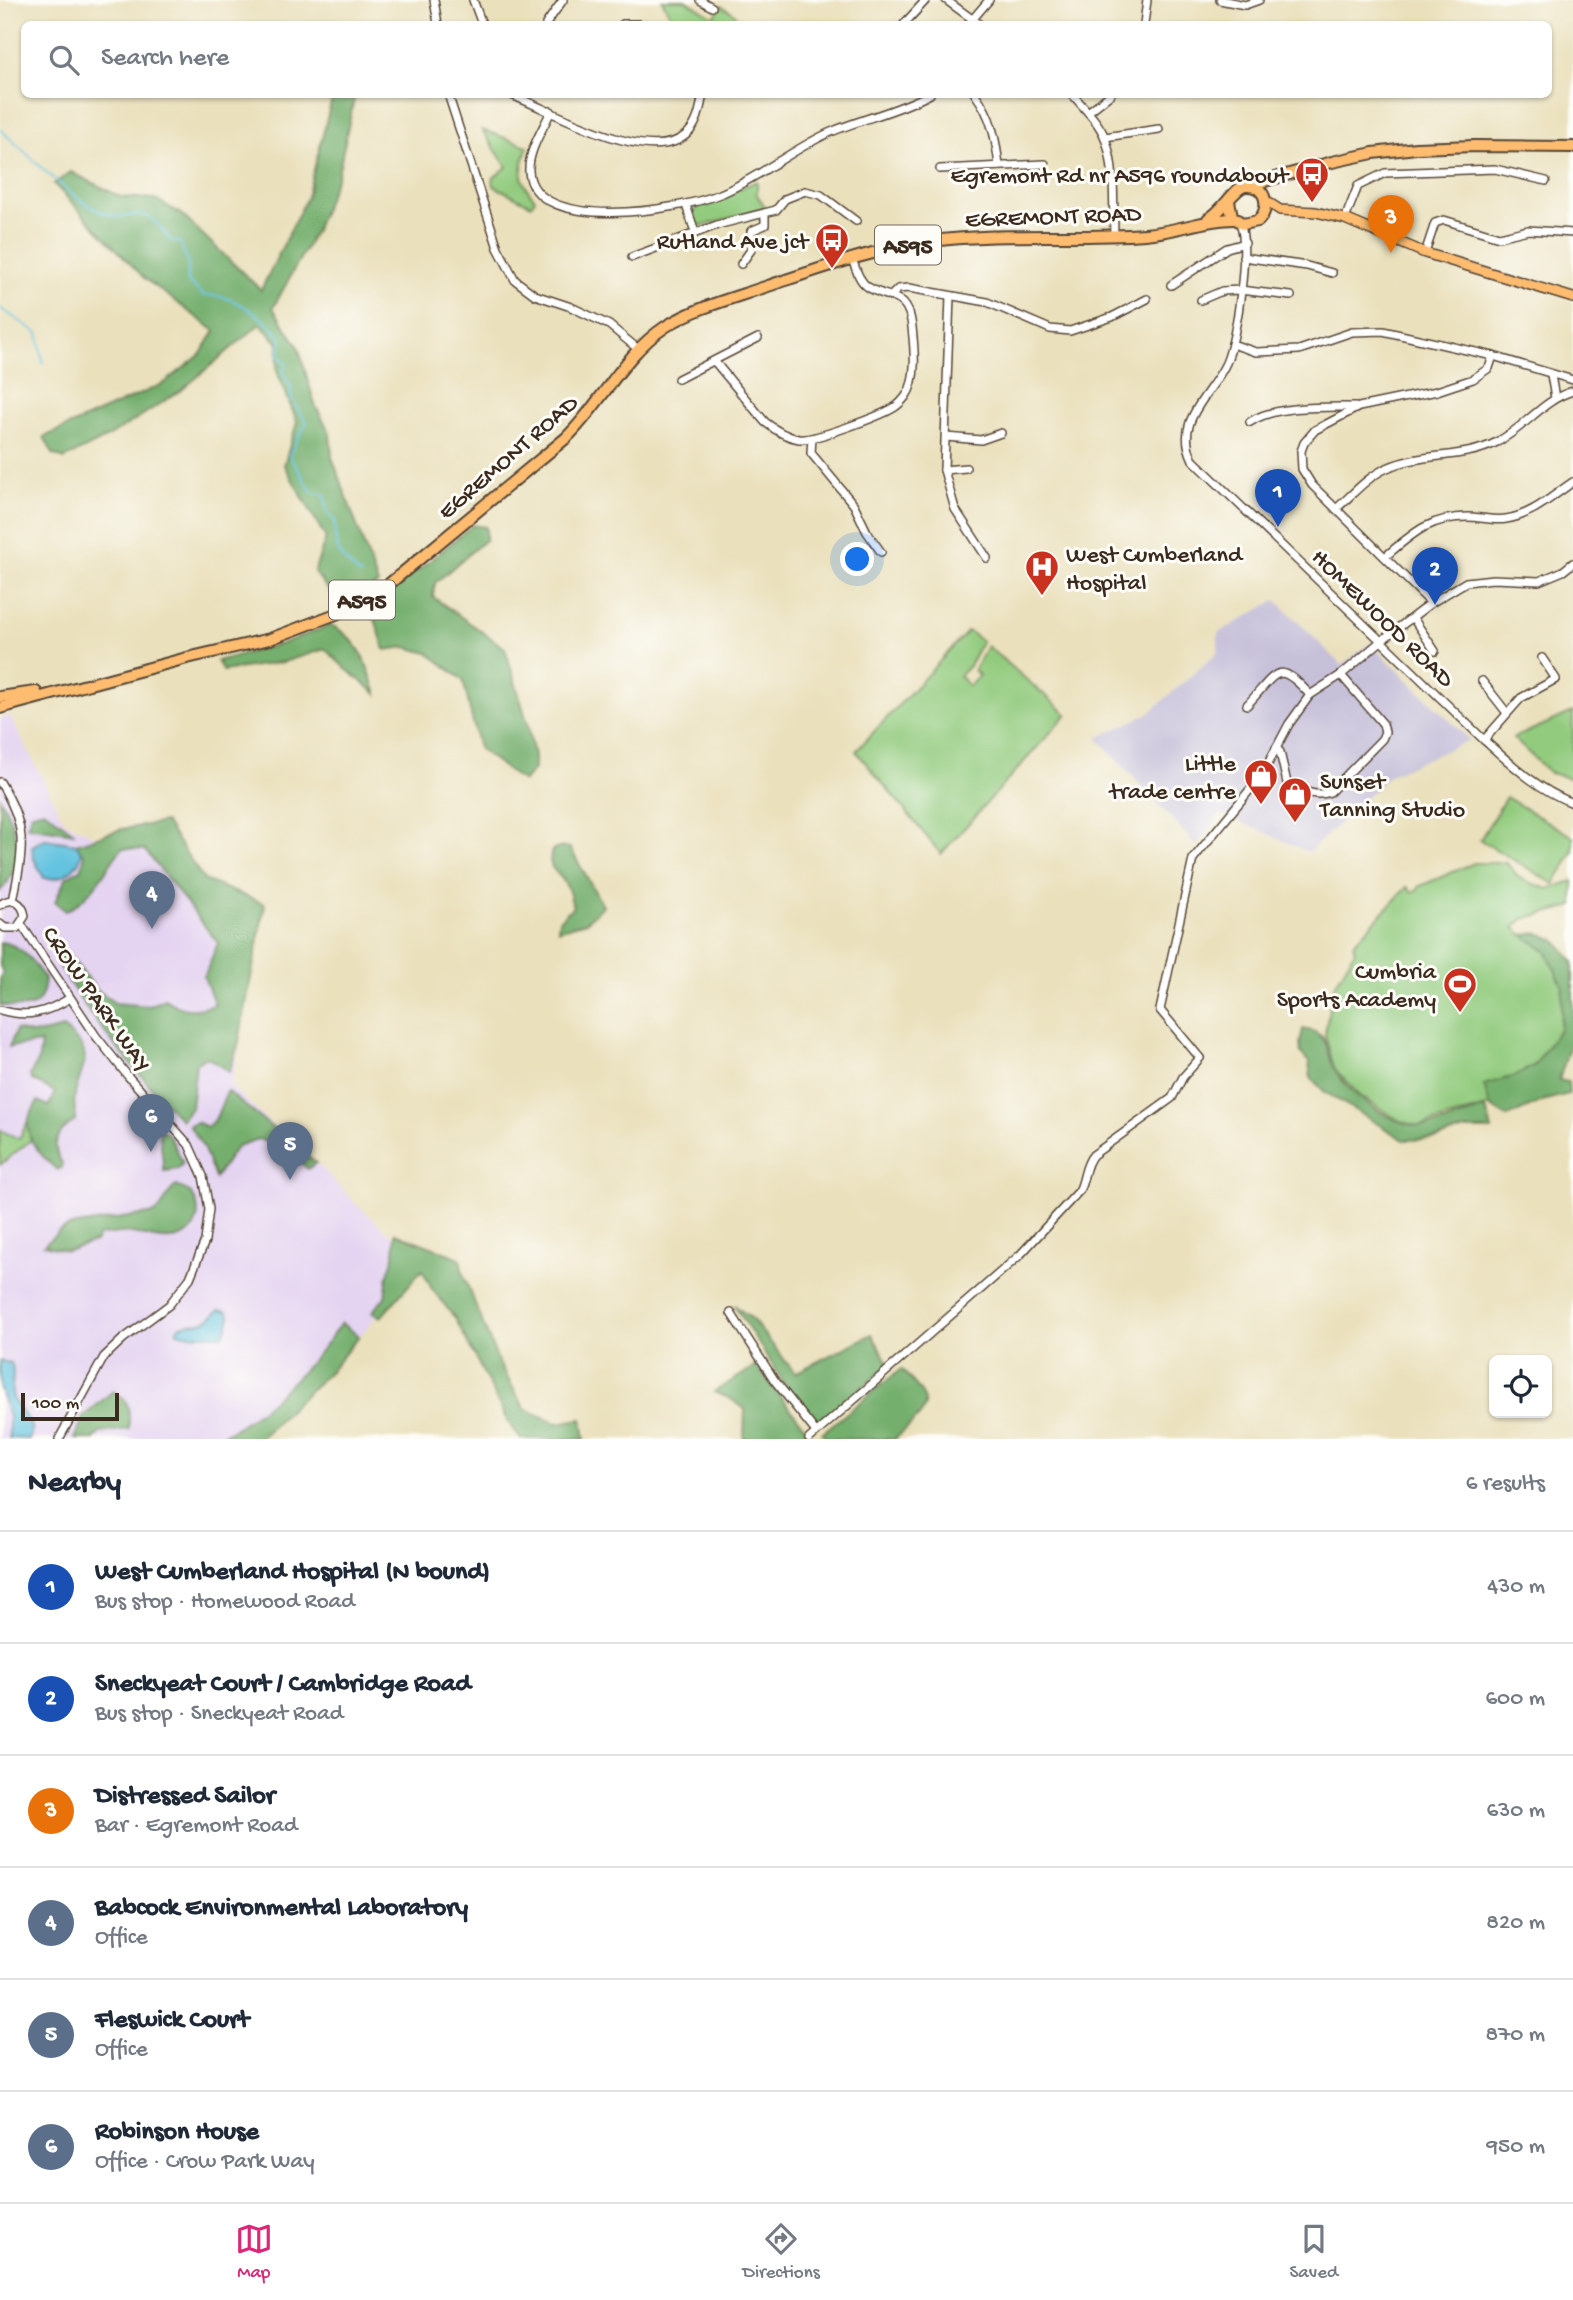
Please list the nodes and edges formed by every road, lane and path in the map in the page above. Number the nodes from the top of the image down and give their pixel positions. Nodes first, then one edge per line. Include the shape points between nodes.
1 (434, 0) edge
2 (474, 0) edge
3 (563, 0) edge
4 (699, 0) edge
5 (926, 0) edge
6 (946, 0) edge
7 (989, 0) edge
8 (1147, 0) edge
9 (1220, 0) edge
10 (1259, 0) edge
11 (712, 7) dead end
12 (438, 21) edge
13 (481, 21) edge
14 (550, 21) edge
15 (907, 21) edge
16 (975, 21) edge
17 (977, 21) edge
18 (1144, 21) edge
19 (450, 98) edge
20 (519, 98) edge
21 (702, 98) edge
22 (919, 98) edge
23 (978, 98) edge
24 (1076, 98) edge
25 (1106, 98) edge
26 (551, 111) junction
27 (1088, 112) junction
28 (1159, 129) dead end
29 (1105, 136) junction
30 (1573, 147) edge
31 (1045, 164) dead end
32 (999, 166) junction
33 (940, 169) dead end
34 (1286, 176) junction
35 (1546, 181) dead end
36 (1247, 186) junction
37 (1265, 198) junction
38 (1229, 201) junction
39 (685, 205) junction
40 (1289, 212) junction
41 (765, 213) junction
42 (1260, 219) junction
43 (1345, 219) junction
44 (856, 221) dead end
45 (1237, 221) junction
46 (1200, 223) junction
47 (695, 232) junction
48 (1573, 233) edge
49 (1114, 235) junction
50 (1245, 243) junction
51 (1426, 253) junction
52 (632, 257) dead end
53 (1243, 257) junction
54 (852, 260) junction
55 (741, 264) dead end
56 (1332, 273) dead end
57 (1171, 285) dead end
58 (1240, 290) junction
59 (892, 295) junction
60 (950, 296) junction
61 (1291, 296) dead end
62 (1573, 298) edge
63 (1147, 299) dead end
64 (1201, 300) dead end
65 (758, 338) dead end
66 (1232, 344) junction
67 (638, 349) junction
68 (1493, 356) junction
69 (715, 362) junction
70 (1551, 375) junction
71 (678, 379) dead end
72 (1573, 380) edge
73 (1573, 391) edge
74 (1555, 398) junction
75 (1320, 407) junction
76 (1359, 407) junction
77 (1250, 422) dead end
78 (1324, 426) junction
79 (1001, 433) dead end
80 (946, 437) junction
81 (813, 438) junction
82 (966, 468) dead end
83 (944, 470) junction
84 (1573, 482) edge
85 (1336, 509) junction
86 (881, 552) dead end
87 (1386, 556) junction
88 (987, 558) dead end
89 (1573, 563) edge
90 (1432, 603) junction
91 (1413, 618) junction
92 (1381, 641) junction
93 (1435, 652) dead end
94 (1542, 658) dead end
95 (1341, 675) junction
96 (1482, 681) dead end
97 (77, 687) junction
98 (1310, 695) junction
99 (0, 697) edge
100 (1247, 705) dead end
101 (0, 708) edge
102 (1507, 713) junction
103 (1484, 740) junction
104 (1276, 748) junction
105 (0, 782) edge
106 (1573, 803) edge
107 (13, 901) junction
108 (0, 905) edge
109 (0, 924) edge
110 (21, 924) junction
111 (70, 998) junction
112 (0, 1010) edge
113 (731, 1313) dead end
114 (816, 1432) junction
115 (59, 1439) edge
116 (809, 1439) edge

1 - 12 street
2 - 13 street
3 - 14 street
4 - 11 street
5 - 15 street
6 - 16 street
7 - 17 street
8 - 18 street
9 - 10 street via 1245,5
19 - 67 street via 498,248 515,280 535,295 610,325
20 - 26 street
21 - 26 street via 688,133 665,144 647,145 604,134
22 - 39 street via 830,132 730,190
23 - 32 street via 996,133
24 - 27 street
25 - 27 street
26 - 39 street via 529,166 531,182 545,199 605,212
27 - 29 street
28 - 29 street
29 - 49 street
30 - 34 highway, A595 via 1416,148 1373,153
31 - 32 street
32 - 33 street
34 - 36 highway, A595
34 - 37 highway, A595
35 - 43 street via 1495,169 1385,173 1358,186
36 - 37 highway via 1258,189
36 - 38 highway, A595 via 1237,189
37 - 40 main road via 1275,209
37 - 42 highway
38 - 45 highway via 1229,211
38 - 46 highway, A595
39 - 47 street
40 - 42 main road
40 - 43 main road
41 - 44 street via 776,210 785,199 810,191
41 - 47 street
41 - 55 street via 765,225 751,231 751,250
42 - 45 highway, A595 via 1247,224
42 - 50 street
43 - 51 main road
45 - 46 highway, A595
45 - 50 street
46 - 49 highway, EGREMONT ROAD / A595 via 1157,233
47 - 52 street
48 - 51 street via 1528,230 1499,237 1444,220 1434,223
49 - 54 highway, EGREMONT ROAD / A595 via 936,241
50 - 53 street, HOMEWOOD ROAD
50 - 57 street via 1227,248
51 - 62 main road
53 - 56 street
53 - 58 street, HOMEWOOD ROAD
54 - 59 street via 868,287
54 - 67 highway, EGREMONT ROAD / A595 via 703,308 666,327
58 - 61 street
58 - 64 street via 1222,291
58 - 66 street, HOMEWOOD ROAD
59 - 60 street via 909,288
59 - 81 street via 902,302 912,325 908,394 886,411
60 - 63 street via 988,302 1050,329 1070,331
60 - 80 street
65 - 69 street
66 - 68 street via 1256,352 1299,350 1352,332 1383,331
66 - 92 street, HOMEWOOD ROAD via 1221,372 1188,424 1193,460
67 - 97 highway, EGREMONT ROAD / A595 via 566,438 383,589 336,614 270,639
68 - 70 street
68 - 76 street via 1489,368 1473,379
69 - 71 street
69 - 81 street via 775,430 797,439
70 - 72 street
70 - 74 street
73 - 74 street
74 - 85 street via 1495,444 1385,468
75 - 76 street
75 - 77 street via 1261,414
75 - 78 street
76 - 78 street
78 - 85 street via 1309,435 1301,460 1307,478
79 - 80 street via 981,440
80 - 83 street
81 - 86 street via 811,453 854,505
82 - 83 street
83 - 88 street via 955,509
84 - 87 street via 1517,516 1431,523
85 - 87 street
87 - 90 street
89 - 90 street via 1539,581 1472,580
90 - 91 street
91 - 92 street
91 - 93 street
92 - 95 street
92 - 103 street, HOMEWOOD ROAD
94 - 102 street via 1556,679 1521,698
95 - 98 street
95 - 104 street via 1383,724 1382,739 1322,795 1287,783
96 - 102 street
97 - 99 highway, EGREMONT ROAD / A595
97 - 101 highway, EGREMONT ROAD / A595
98 - 100 street via 1284,672 1275,674
98 - 104 street
102 - 103 street
103 - 106 street, HOMEWOOD ROAD via 1525,777
104 - 114 street via 1262,775 1193,859 1160,1010 1200,1058 1172,1098 1089,1159 1079,1191 1020,1255
105 - 107 street via 16,810 21,832 22,857
107 - 108 street
107 - 110 street, CROW PARK WAY via 23,908
109 - 110 street via 11,929
110 - 111 street, CROW PARK WAY
111 - 112 street via 38,1014
111 - 115 street, CROW PARK WAY via 112,1057 189,1145 203,1176 208,1218 200,1258 184,1287 169,1305 104,1357
113 - 114 street via 775,1381
114 - 116 street

